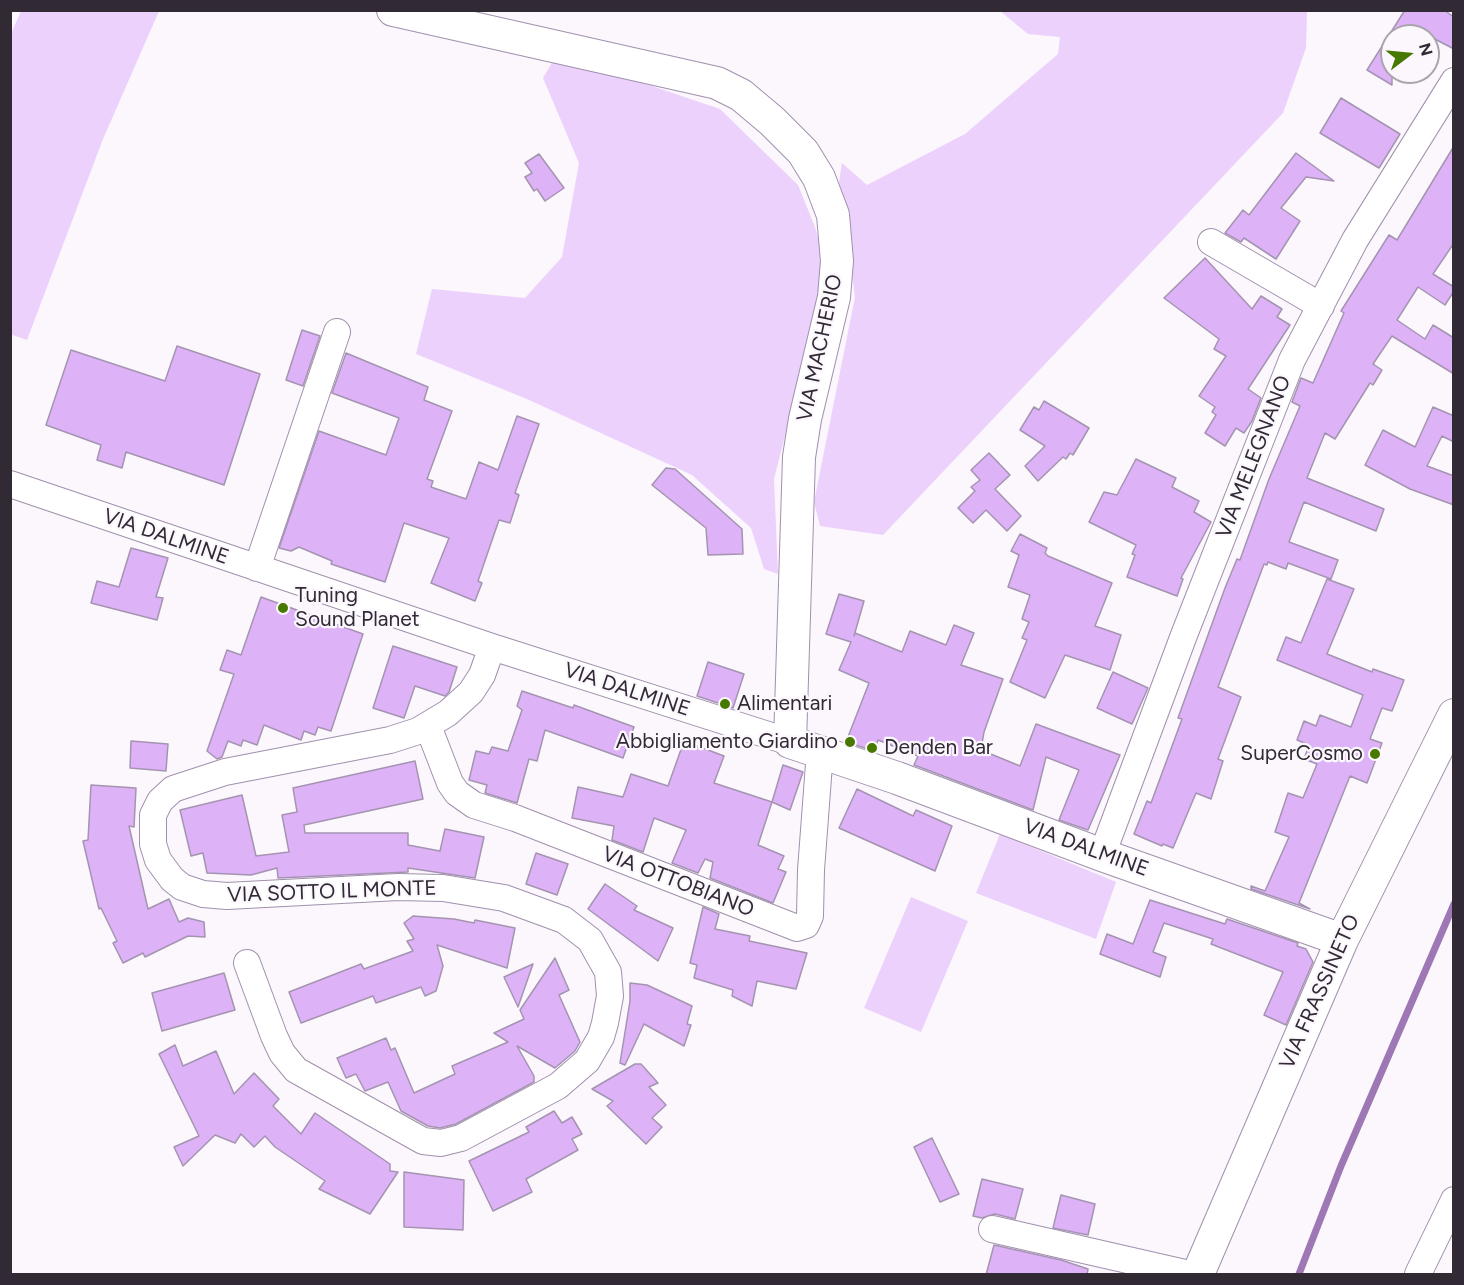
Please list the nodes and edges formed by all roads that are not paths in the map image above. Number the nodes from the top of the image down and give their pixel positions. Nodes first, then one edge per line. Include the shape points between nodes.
1 (393, 10) edge
2 (1454, 81) edge
3 (1211, 242) dead end
4 (1320, 306) junction
5 (338, 332) dead end
6 (10, 484) edge
7 (257, 568) junction
8 (492, 647) junction
9 (1454, 715) edge
10 (428, 726) junction
11 (790, 742) junction
12 (820, 751) junction
13 (1102, 855) junction
14 (1342, 940) junction
15 (247, 963) dead end
16 (1454, 1200) edge
17 (992, 1229) dead end
18 (1189, 1275) edge
19 (1198, 1275) edge
20 (1418, 1275) edge

1 - 11 street, VIA MACHERIO via 717,83 751,102 778,126 803,152 819,178 833,215 837,273 800,444
2 - 4 street, VIA MELEGNANO via 1355,240
3 - 4 street
4 - 13 street, VIA MELEGNANO via 1279,390
5 - 7 street
6 - 7 street, VIA DALMINE
7 - 8 street, VIA DALMINE
8 - 10 street, VIA SOTTO IL MONTE via 471,692
8 - 11 street, VIA DALMINE
9 - 14 street, VIA FRASSINETO
10 - 12 street, VIA OTTOBIANO via 450,783 474,805 797,928 806,925 810,916
10 - 15 street, VIA SOTTO IL MONTE via 390,740 225,772 178,787 160,801 153,814 152,839 158,860 176,883 215,895 443,888 504,898 554,915 590,940 608,972 610,996 605,1023 587,1061 558,1086 461,1138 441,1143 423,1141 296,1070 274,1036
11 - 12 street, VIA DALMINE
12 - 13 street, VIA DALMINE
13 - 14 street, VIA DALMINE
14 - 19 street, VIA FRASSINETO
16 - 20 street
17 - 18 street

